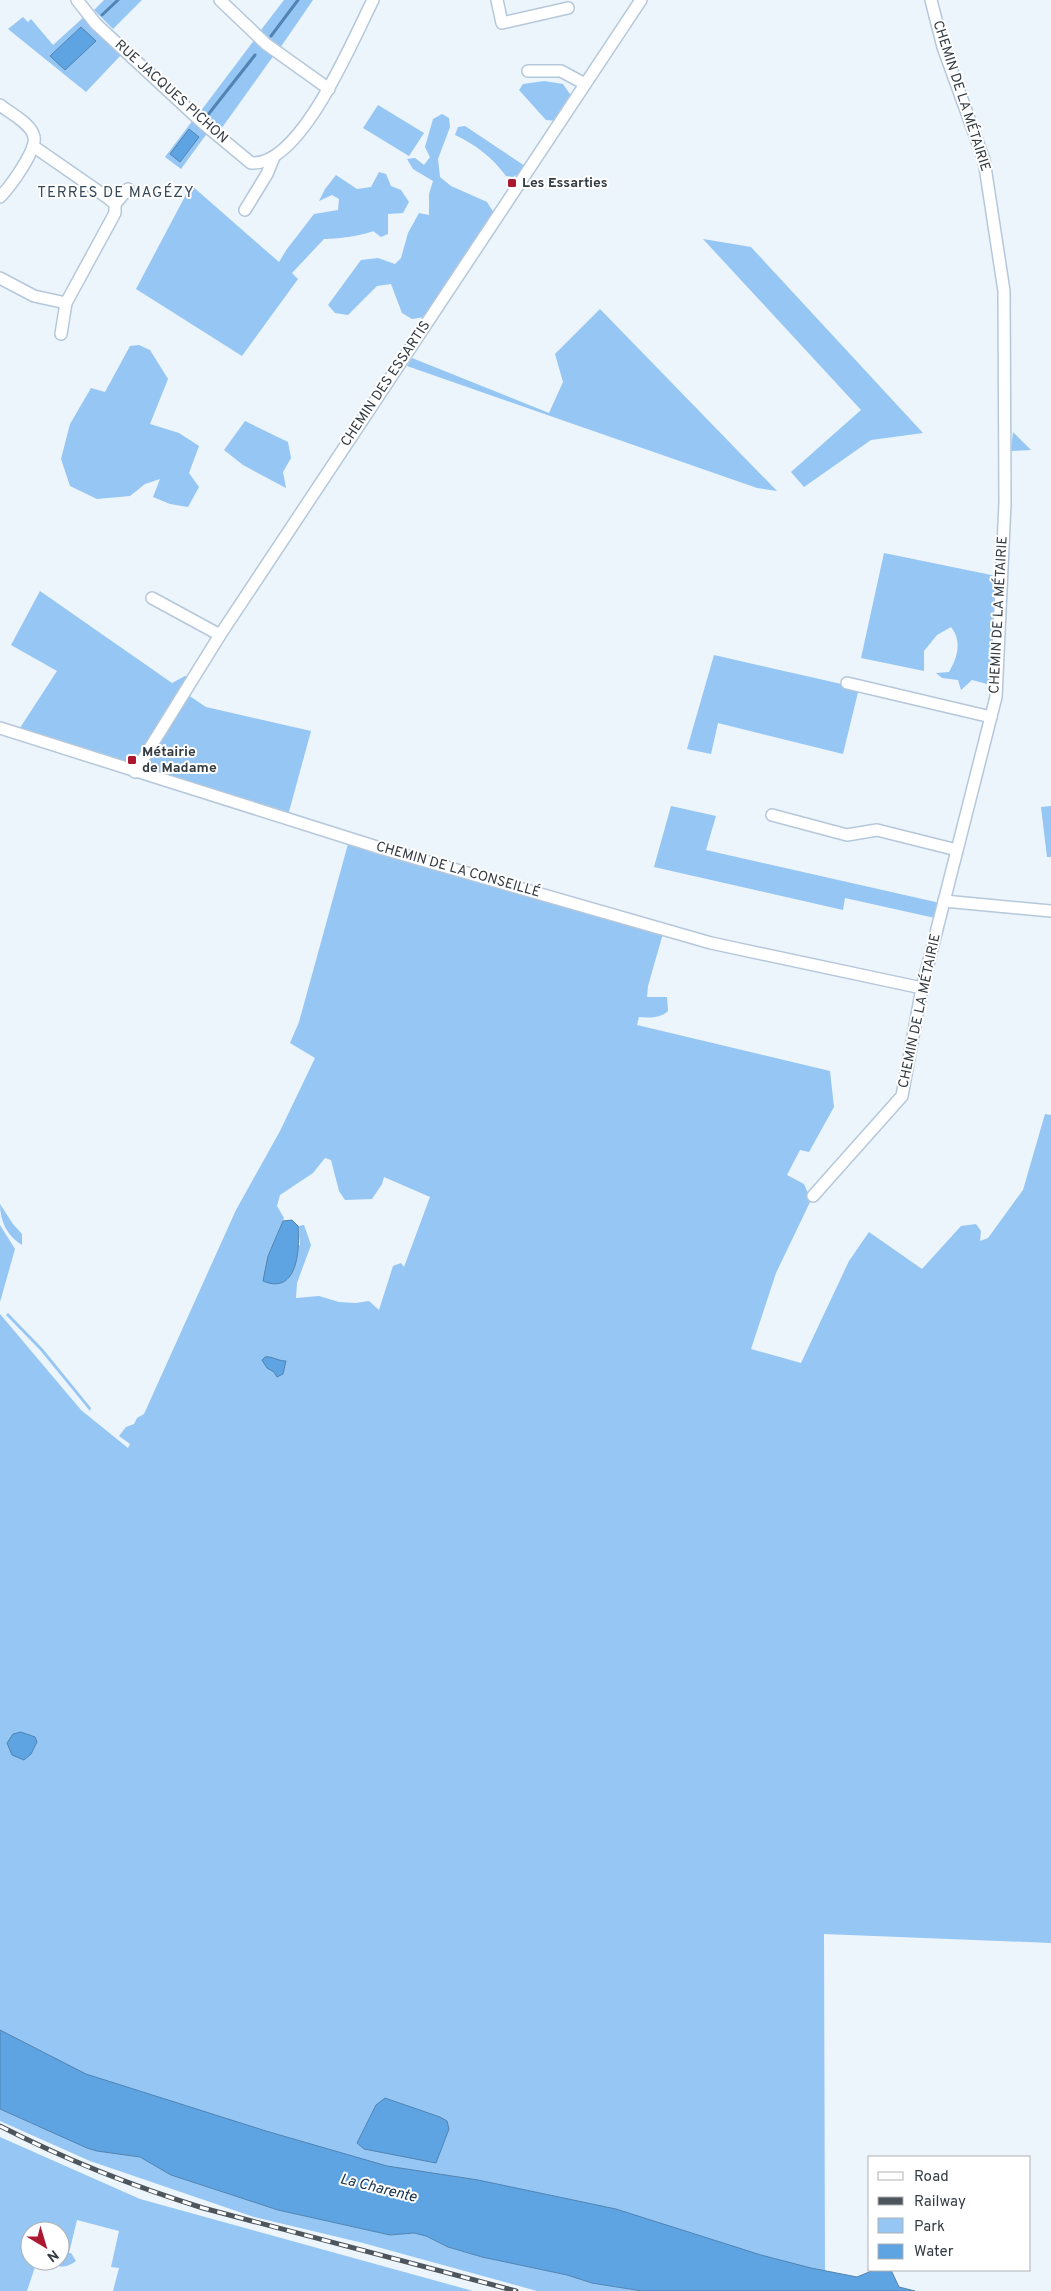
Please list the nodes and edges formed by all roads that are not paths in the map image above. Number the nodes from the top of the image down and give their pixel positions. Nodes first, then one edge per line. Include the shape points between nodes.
1 (77, 0) edge
2 (220, 0) edge
3 (372, 0) edge
4 (497, 0) edge
5 (641, 0) edge
6 (931, 0) edge
7 (568, 8) dead end
8 (528, 71) dead end
9 (585, 84) junction
10 (329, 89) junction
11 (0, 105) edge
12 (34, 146) junction
13 (274, 157) junction
14 (128, 189) dead end
15 (0, 197) edge
16 (115, 204) junction
17 (245, 210) dead end
18 (0, 278) edge
19 (66, 303) junction
20 (61, 334) dead end
21 (152, 598) dead end
22 (220, 635) junction
23 (847, 683) dead end
24 (991, 717) junction
25 (0, 728) edge
26 (135, 772) junction
27 (772, 815) dead end
28 (957, 850) junction
29 (944, 900) junction
30 (1051, 912) edge
31 (922, 988) junction
32 (813, 1196) dead end

1 - 13 street, RUE JACQUES PICHON via 96,24 251,163 259,164
2 - 10 street via 266,44
3 - 10 street
4 - 7 street via 502,24
5 - 9 street, CHEMIN DES ESSARTIS
6 - 24 street, CHEMIN DE LA MÉTAIRIE via 943,47 984,160 1004,291 1005,503 996,698
8 - 9 street via 561,71
9 - 22 street, CHEMIN DES ESSARTIS
10 - 13 street via 302,131
11 - 12 street via 30,128
12 - 15 street via 10,188
12 - 16 street
13 - 17 street
14 - 16 street
16 - 19 street via 115,213
18 - 19 street via 34,296
19 - 20 street
21 - 22 street
22 - 26 street, CHEMIN DES ESSARTIS
23 - 24 street
24 - 28 street, CHEMIN DE LA MÉTAIRIE
25 - 26 street, CHEMIN DE LA CONSEILLÉ
26 - 31 street, CHEMIN DE LA CONSEILLÉ via 380,848 711,943
27 - 28 street via 847,834 877,830
28 - 29 street, CHEMIN DE LA MÉTAIRIE
29 - 30 street
29 - 31 street, CHEMIN DE LA MÉTAIRIE
31 - 32 street, CHEMIN DE LA MÉTAIRIE via 902,1096

